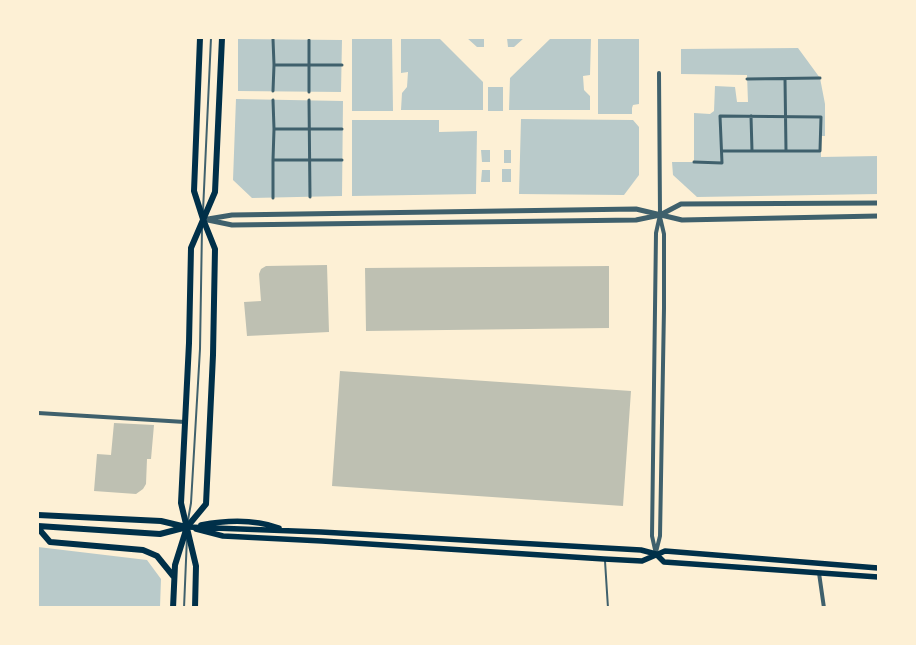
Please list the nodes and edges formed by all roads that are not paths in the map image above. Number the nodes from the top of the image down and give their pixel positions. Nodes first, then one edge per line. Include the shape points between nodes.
1 (200, 38) edge
2 (211, 38) edge
3 (222, 38) edge
4 (273, 39) dead end
5 (308, 40) dead end
6 (274, 65) junction
7 (309, 65) junction
8 (342, 65) dead end
9 (659, 73) dead end
10 (820, 78) dead end
11 (748, 79) dead end
12 (785, 79) junction
13 (273, 91) dead end
14 (309, 92) dead end
15 (273, 100) dead end
16 (309, 100) dead end
17 (751, 116) junction
18 (786, 117) junction
19 (274, 129) junction
20 (309, 129) junction
21 (342, 129) dead end
22 (722, 151) junction
23 (752, 151) junction
24 (786, 151) junction
25 (273, 160) junction
26 (309, 160) junction
27 (342, 160) dead end
28 (694, 162) dead end
29 (310, 197) dead end
30 (273, 198) dead end
31 (878, 203) edge
32 (660, 215) junction
33 (878, 216) edge
34 (203, 220) junction
35 (38, 413) edge
36 (185, 422) junction
37 (38, 515) edge
38 (38, 527) edge
39 (187, 527) junction
40 (656, 554) junction
41 (604, 559) junction
42 (878, 568) edge
43 (819, 573) junction
44 (174, 577) junction
45 (878, 577) edge
46 (173, 608) edge
47 (184, 608) edge
48 (195, 608) edge
49 (608, 608) edge
50 (824, 608) edge

1 - 34 main road via 194,191
2 - 34 lane
3 - 34 main road via 215,192
4 - 6 street
5 - 7 street
6 - 7 street
6 - 13 street
7 - 8 street
7 - 14 street
9 - 32 street
10 - 12 street
11 - 12 street
12 - 18 street
15 - 19 street
16 - 20 street
17 - 18 street
17 - 22 street via 720,116
17 - 23 street
18 - 24 street
18 - 24 street via 821,117 820,151
19 - 20 street
19 - 25 street
20 - 21 street
20 - 26 street
22 - 23 street
22 - 28 street via 722,163
23 - 24 street
25 - 26 street
25 - 30 street
26 - 27 street
26 - 29 street
31 - 32 street via 681,204
32 - 33 street via 682,220
32 - 34 street via 636,220 232,224
32 - 34 street via 636,209 232,215
32 - 40 street via 656,234 652,536
32 - 40 street via 664,234 664,308 660,536
34 - 36 main road via 191,248
34 - 39 lane via 200,349
34 - 39 main road via 216,249 207,495 206,504
35 - 36 street
36 - 39 main road via 181,503
37 - 39 main road via 161,521
38 - 39 main road via 160,534
38 - 44 main road via 50,542 142,550 158,556
39 - 40 main road via 224,521 267,524 286,530 641,550
39 - 41 main road via 223,536
39 - 44 main road
39 - 47 lane
39 - 48 main road via 196,566
40 - 41 main road via 642,561
40 - 42 main road via 665,551
40 - 43 main road via 664,562
41 - 49 lane
43 - 45 main road
43 - 50 street
44 - 46 main road

